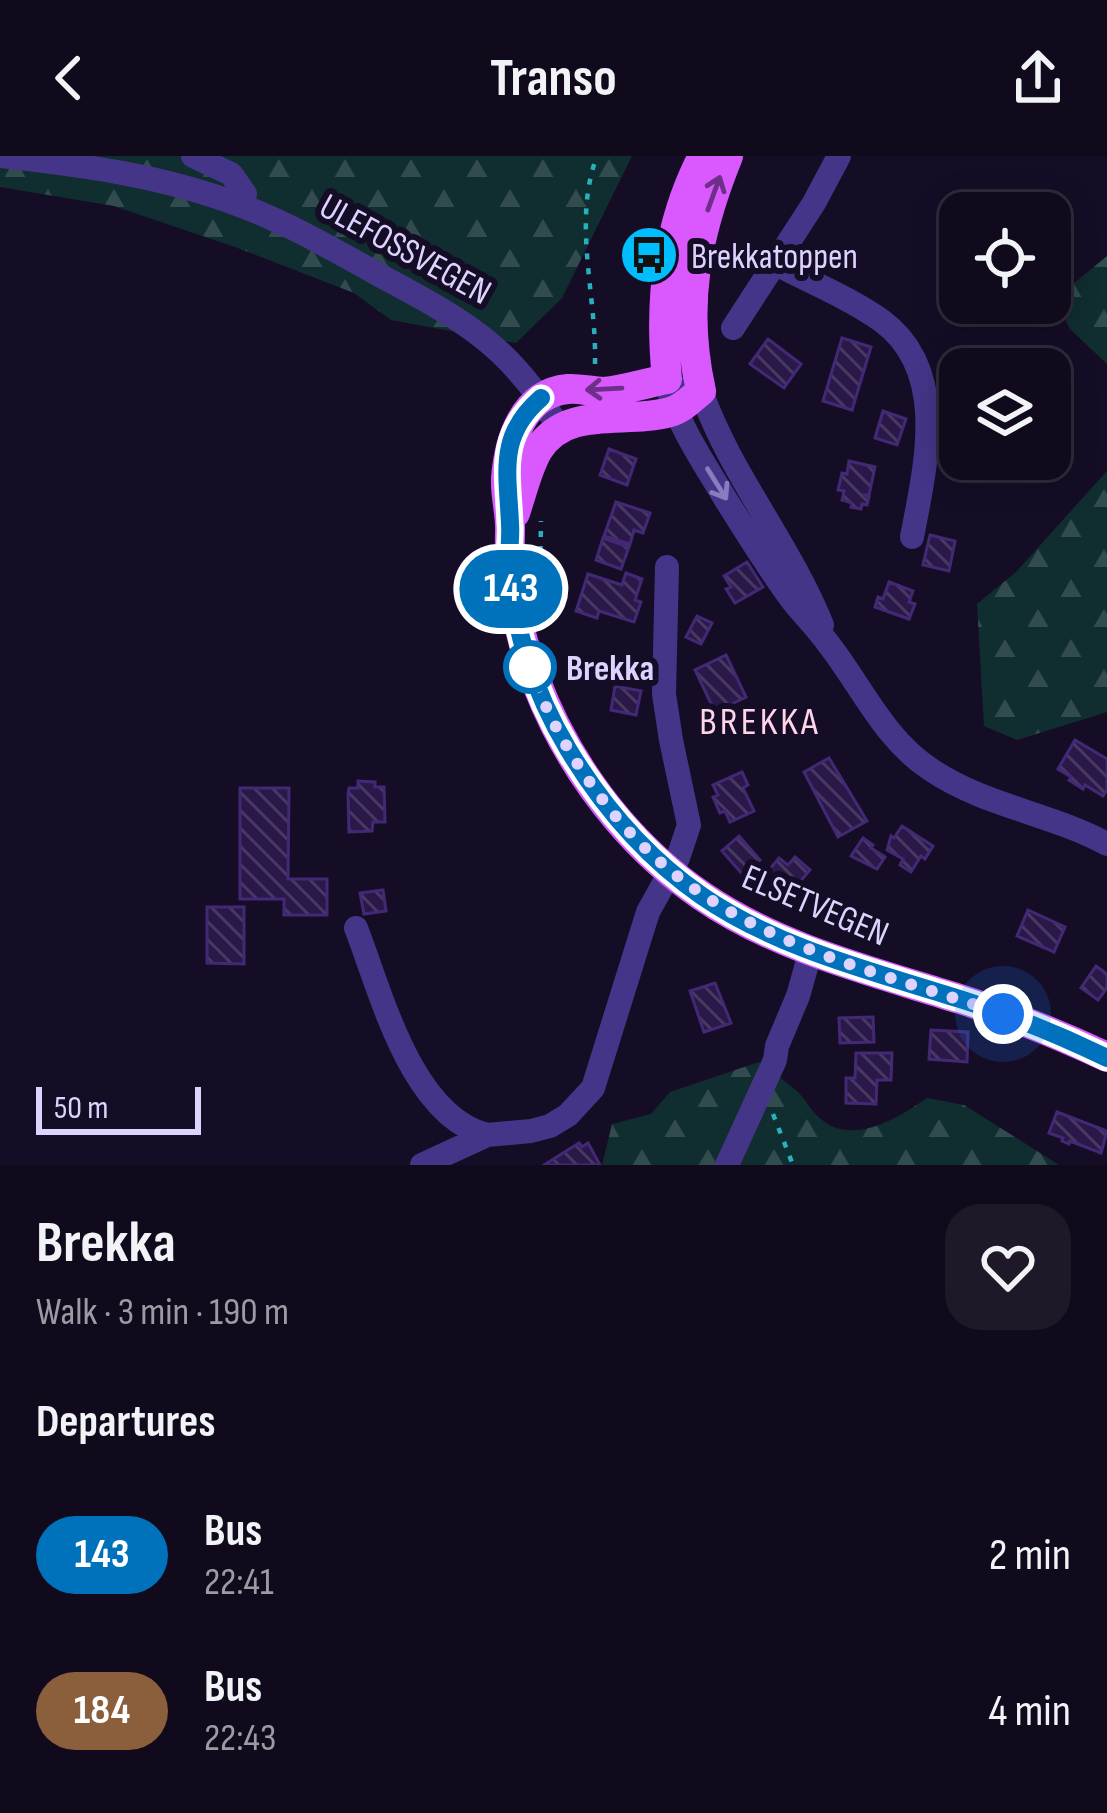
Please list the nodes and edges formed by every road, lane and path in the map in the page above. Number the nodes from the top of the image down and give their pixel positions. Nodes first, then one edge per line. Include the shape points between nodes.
1 (0, 156) edge
2 (193, 156) edge
3 (597, 156) edge
4 (703, 156) edge
5 (728, 156) edge
6 (839, 156) edge
7 (243, 206) junction
8 (776, 264) junction
9 (733, 328) dead end
10 (590, 374) dead end
11 (667, 379) junction
12 (701, 391) junction
13 (541, 398) junction
14 (676, 411) junction
15 (559, 428) junction
16 (542, 515) dead end
17 (510, 524) junction
18 (912, 537) dead end
19 (668, 567) dead end
20 (540, 594) dead end
21 (830, 644) junction
22 (1107, 844) edge
23 (670, 872) junction
24 (356, 928) dead end
25 (811, 950) junction
26 (1107, 1058) edge
27 (763, 1086) junction
28 (487, 1135) junction
29 (422, 1165) edge
30 (727, 1165) edge
31 (793, 1165) edge

1 - 7 street, ULEFOSSVEGEN via 113,171
2 - 7 street via 231,173
3 - 10 path via 586,224 596,362
4 - 11 main road via 669,261
12 -> 5 main road via 692,335 695,262
6 - 8 street
7 - 13 street, ULEFOSSVEGEN via 432,303 486,338
8 - 9 street
8 - 18 street via 885,323 914,363 928,421
11 - 12 street
11 -> 13 main road
11 - 14 street
12 - 14 main road
12 - 21 street
13 - 15 street, ULEFOSSVEGEN
13 - 17 main road, ELSETVEGEN via 511,444
14 - 15 main road
14 -> 21 street via 792,601
15 - 17 main road, ELSETVEGEN via 535,455
16 - 20 path
17 - 23 main road, ELSETVEGEN via 514,608 545,704 601,798
19 - 23 street via 664,694 689,826
21 - 22 street via 881,721 926,766
23 - 25 main road, ELSETVEGEN via 725,910
23 - 28 street via 648,912 593,1088 550,1126
24 - 28 street via 409,1062 458,1123
25 - 26 main road, ELSETVEGEN
25 - 27 street
27 - 30 street
27 - 31 path
28 - 29 street

